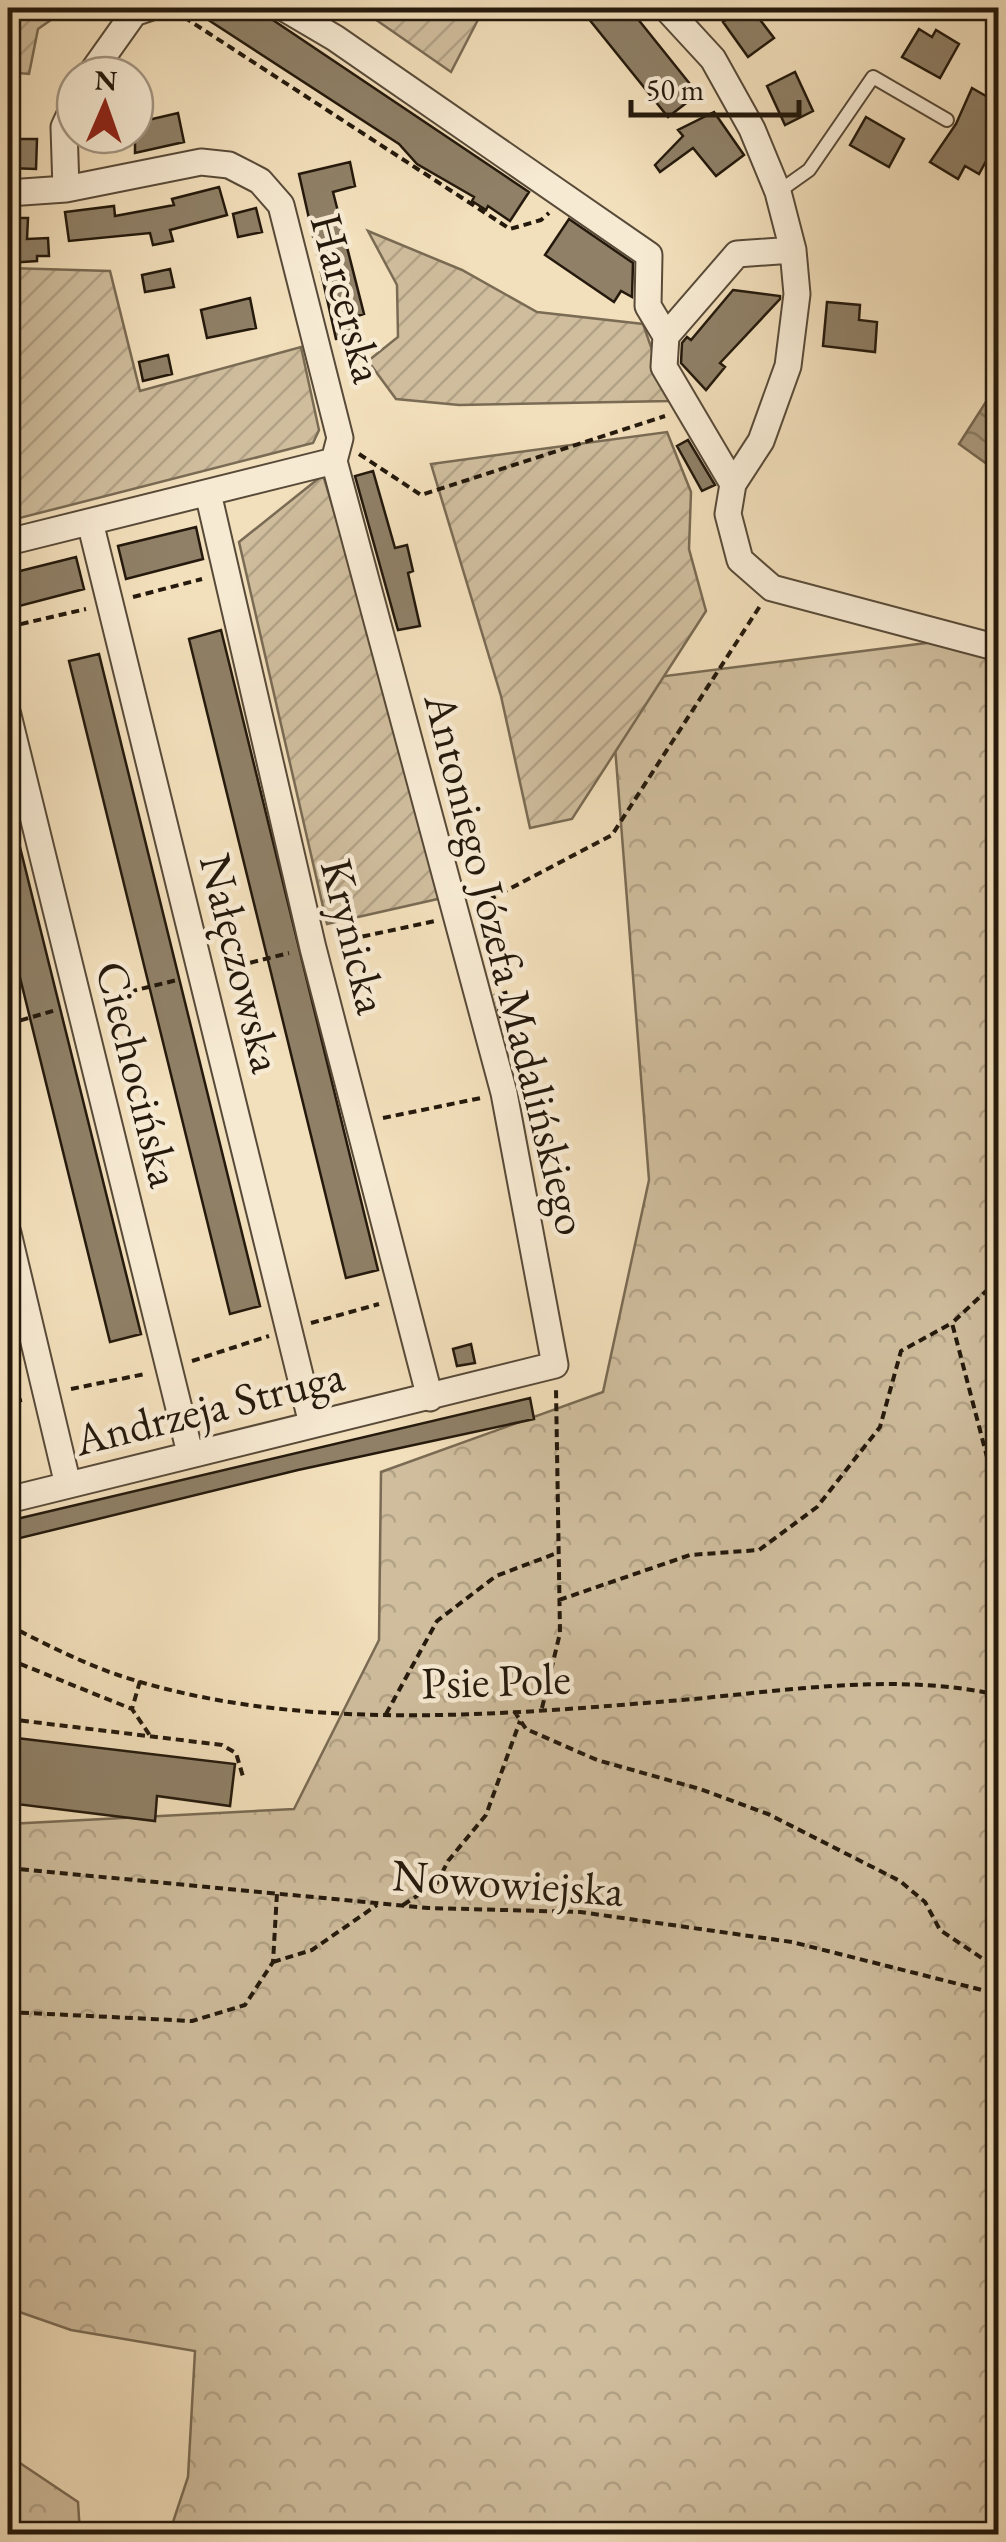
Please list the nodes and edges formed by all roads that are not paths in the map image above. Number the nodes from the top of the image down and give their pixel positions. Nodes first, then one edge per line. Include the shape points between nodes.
1 (149, 8) edge
2 (284, 8) edge
3 (666, 8) edge
4 (104, 55) edge
5 (948, 120) dead end
6 (65, 155) edge
7 (66, 190) junction
8 (778, 192) junction
9 (8, 193) edge
10 (792, 250) junction
11 (666, 336) junction
12 (334, 461) junction
13 (734, 484) junction
14 (208, 493) junction
15 (90, 522) junction
16 (8, 542) edge
17 (998, 648) edge
18 (8, 714) edge
19 (8, 1233) edge
20 (430, 1398) junction
21 (312, 1424) junction
22 (190, 1453) junction
23 (68, 1485) junction
24 (8, 1500) edge

1 - 4 street via 134,13
2 - 11 street via 649,255 648,306
3 - 8 street via 722,74
5 - 8 lane via 873,77 810,170
6 - 7 street
7 - 9 street, Harcerska
7 - 12 street, Harcerska via 200,162 229,165 260,181 281,205 340,438
8 - 10 street
10 - 11 street via 737,254
10 - 13 street via 798,294 788,366 761,441
11 - 13 street via 664,367
12 - 14 street
12 - 20 street, Antoniego Józefa Madalińskiego via 504,1093 556,1365
13 - 17 street via 728,514 740,560 772,588
14 - 15 street
14 - 20 street, Krynicka via 313,948
15 - 16 street
15 - 21 street, Nałęczowska
18 - 22 street, Ciechocińska
19 - 23 street
20 - 21 street, Andrzeja Struga
21 - 22 street, Andrzeja Struga
22 - 23 street, Andrzeja Struga
23 - 24 street, Andrzeja Struga

